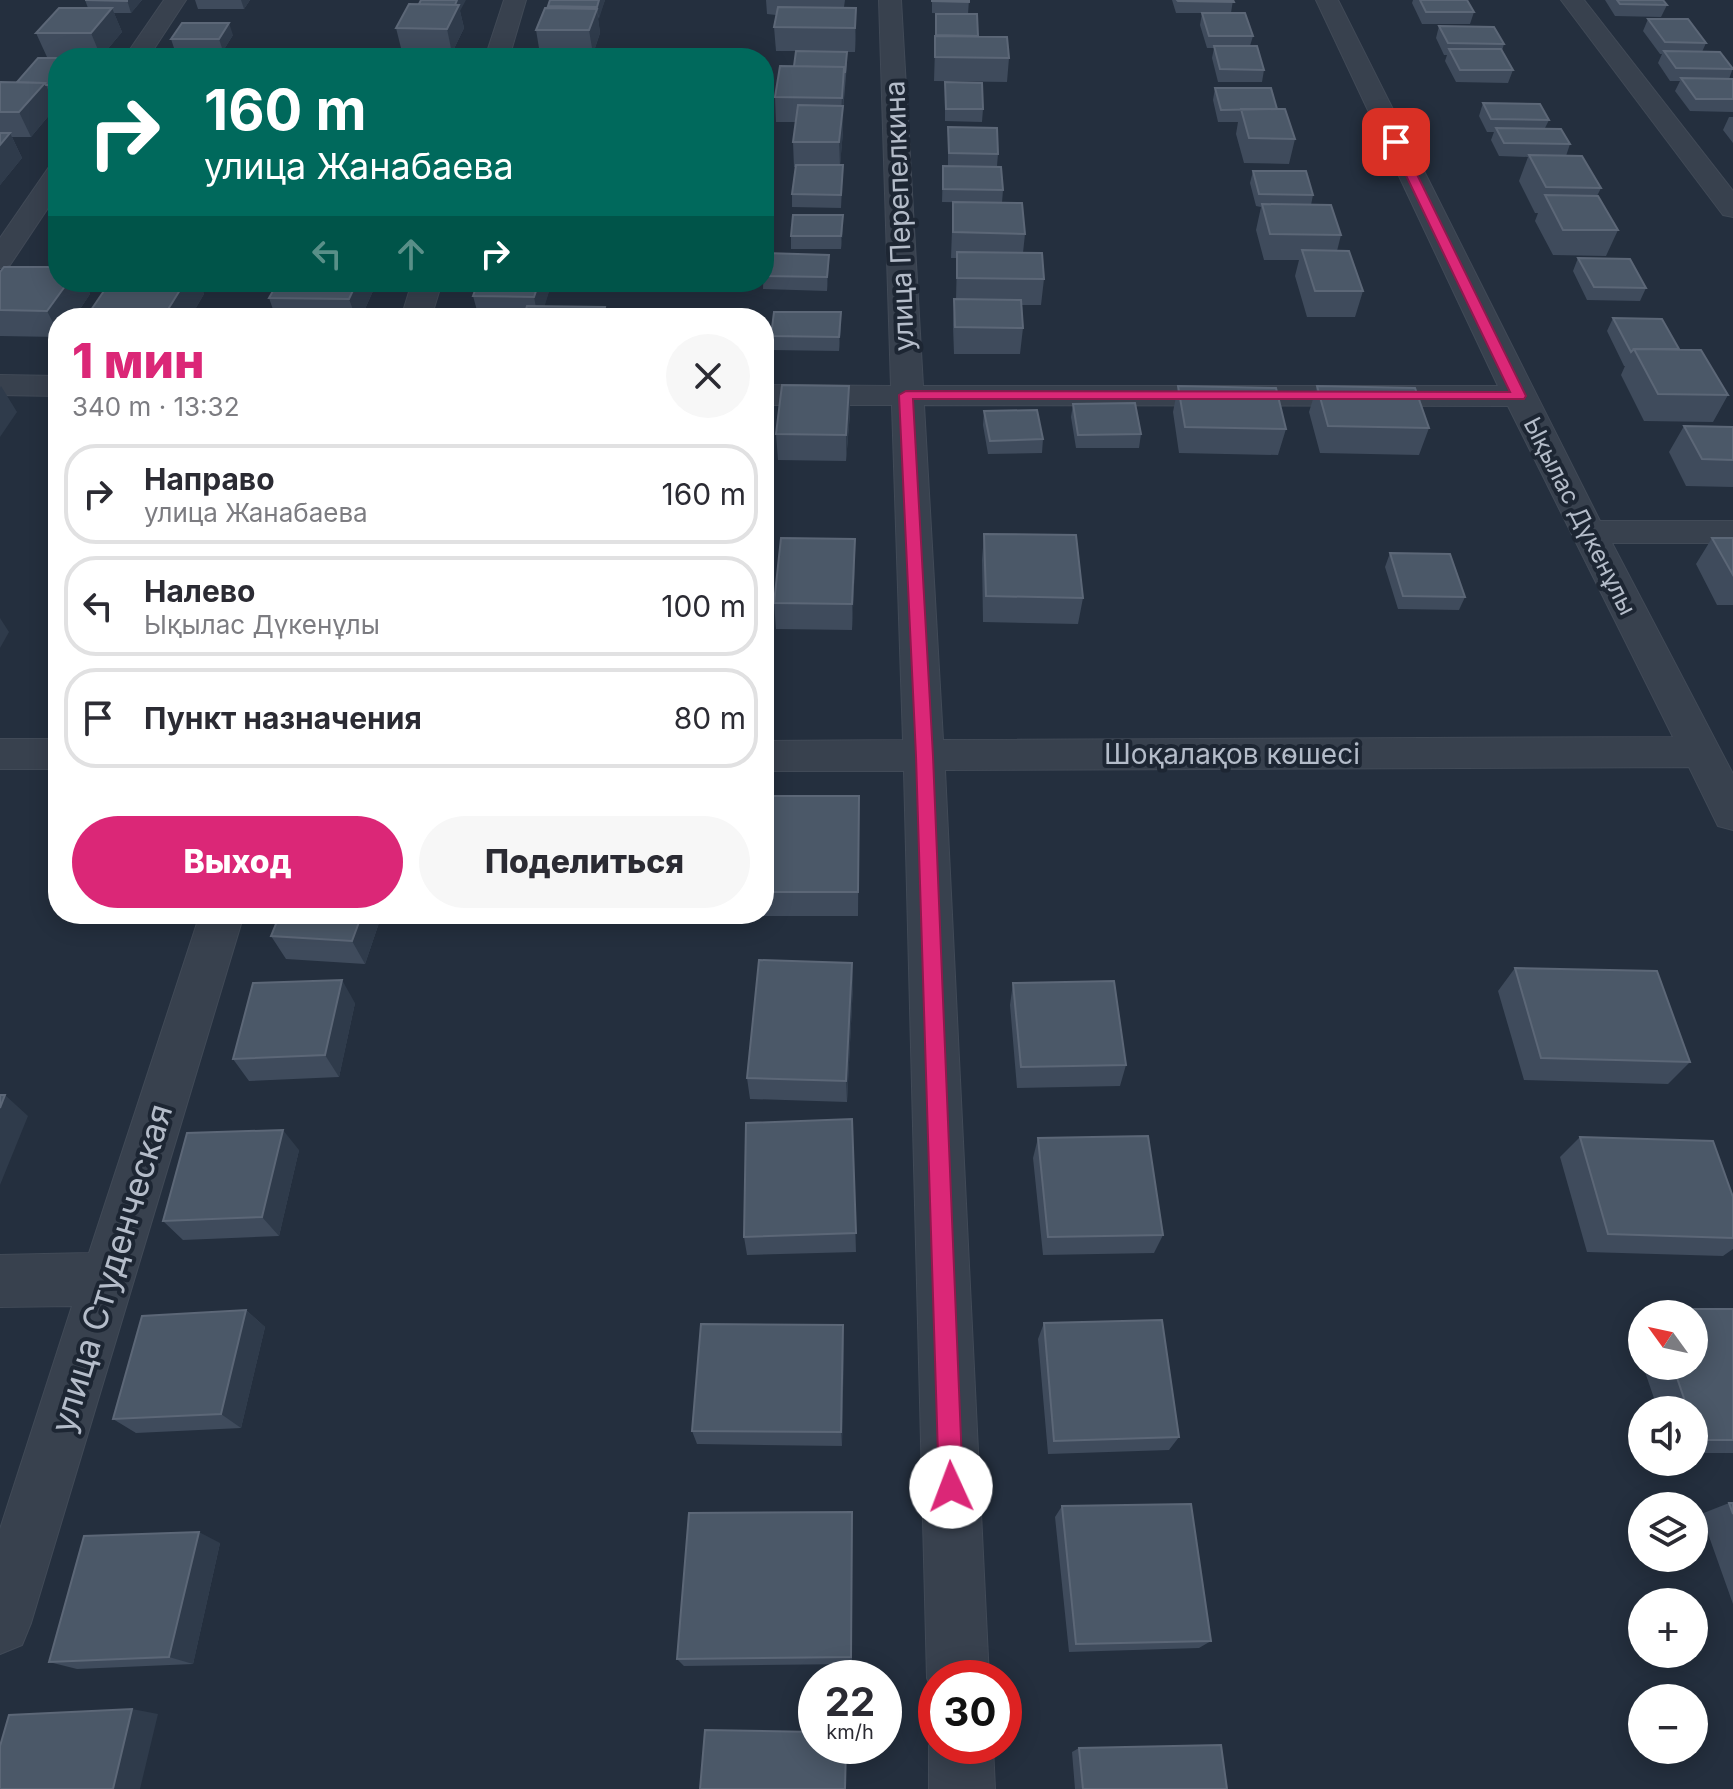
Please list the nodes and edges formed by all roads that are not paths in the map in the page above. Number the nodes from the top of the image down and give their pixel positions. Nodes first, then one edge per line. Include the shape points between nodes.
1 (175, 0) edge
2 (515, 0) edge
3 (890, 0) edge
4 (1327, 0) edge
5 (1572, 0) edge
6 (143, 48) edge
7 (500, 48) edge
8 (48, 188) edge
9 (1733, 209) edge
10 (0, 259) edge
11 (0, 385) edge
12 (48, 386) edge
13 (774, 395) edge
14 (906, 395) junction
15 (1519, 396) junction
16 (1588, 532) junction
17 (1733, 532) edge
18 (1700, 752) junction
19 (0, 754) edge
20 (48, 754) edge
21 (774, 756) edge
22 (924, 756) junction
23 (1733, 814) edge
24 (219, 924) edge
25 (107, 1279) junction
26 (0, 1281) edge
27 (0, 1623) edge
28 (957, 1660) edge
29 (961, 1764) edge
30 (962, 1789) edge

1 - 6 street
2 - 7 street
3 - 14 street, улица Перепелкина
4 - 15 street, Ықылас Дүкенұлы
5 - 9 street
8 - 10 street
11 - 12 street
13 - 14 street
14 - 15 street
14 - 22 street, улица Перепелкина
15 - 16 street, Ықылас Дүкенұлы
16 - 17 street
16 - 18 street, Ықылас Дүкенұлы
18 - 22 street, Шоқалақов көшесі
18 - 23 street, Ықылас Дүкенұлы
19 - 20 street
21 - 22 street, Шоқалақов көшесі
22 - 28 street, улица Перепелкина
24 - 25 street, улица Студенческая
25 - 26 street
25 - 27 street, улица Студенческая
29 - 30 street

